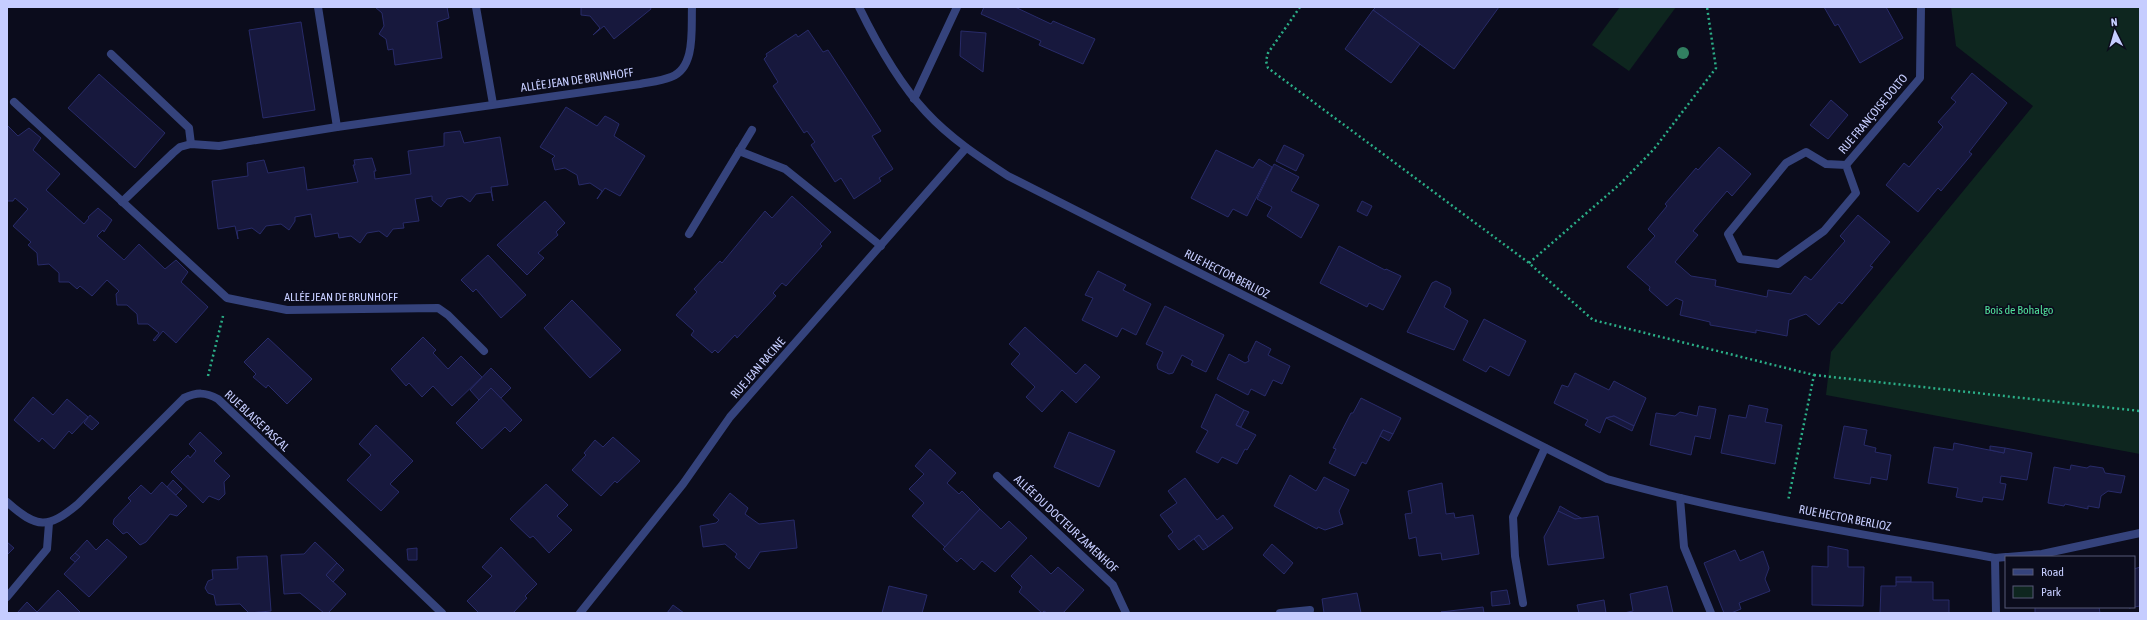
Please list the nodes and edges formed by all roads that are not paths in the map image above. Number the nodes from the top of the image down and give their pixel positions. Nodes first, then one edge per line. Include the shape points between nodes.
1 (318, 7) edge
2 (476, 7) edge
3 (692, 7) edge
4 (859, 7) edge
5 (957, 7) edge
6 (1921, 7) edge
7 (110, 54) dead end
8 (914, 99) junction
9 (14, 102) dead end
10 (493, 104) junction
11 (337, 127) junction
12 (752, 130) dead end
13 (191, 144) junction
14 (966, 148) junction
15 (739, 151) junction
16 (1846, 165) junction
17 (122, 202) junction
18 (689, 234) dead end
19 (881, 246) junction
20 (484, 351) dead end
21 (1545, 448) junction
22 (997, 476) dead end
23 (1680, 498) junction
24 (7, 502) edge
25 (49, 524) junction
26 (2140, 534) edge
27 (2019, 556) edge
28 (2005, 557) edge
29 (1995, 558) junction
30 (7, 597) edge
31 (1523, 603) dead end
32 (1310, 610) dead end
33 (442, 613) edge
34 (580, 613) edge
35 (1126, 613) edge
36 (1280, 613) edge
37 (1711, 613) edge
38 (1996, 613) edge

1 - 11 street
2 - 10 street
3 - 10 street, ALLÉE JEAN DE BRUNHOFF via 689,55 681,72 670,78
4 - 8 street, RUE HECTOR BERLIOZ via 873,36
5 - 8 street
6 - 16 street, RUE FRANÇOISE DOLTO via 1920,78
7 - 13 street via 189,128
8 - 14 street, RUE HECTOR BERLIOZ
9 - 17 street
10 - 11 street, ALLÉE JEAN DE BRUNHOFF
11 - 13 street, ALLÉE JEAN DE BRUNHOFF via 219,146
12 - 15 street
13 - 17 street via 173,153
14 - 19 street, RUE JEAN RACINE
14 - 21 street, RUE HECTOR BERLIOZ via 1008,176
15 - 18 street
15 - 19 street via 785,169
16 - 16 street via 1826,164 1806,152 1786,164 1728,234 1740,259 1778,264 1824,231 1856,193
17 - 20 street, ALLÉE JEAN DE BRUNHOFF via 227,298 287,310 438,308
19 - 34 street, RUE JEAN RACINE via 730,417 683,484
21 - 23 street, RUE HECTOR BERLIOZ via 1607,479
21 - 31 street via 1512,517
22 - 35 street, ALLÉE DU DOCTEUR ZAMENHOF via 1113,585
23 - 29 street, RUE HECTOR BERLIOZ
23 - 37 street via 1684,547
24 - 25 street via 35,522
25 - 30 street via 47,549
25 - 33 street, RUE BLAISE PASCAL via 78,504 184,398 195,393 206,393 218,399
26 - 27 street, RUE HECTOR BERLIOZ via 2042,554
28 - 29 street, RUE HECTOR BERLIOZ
29 - 38 street
32 - 36 street

